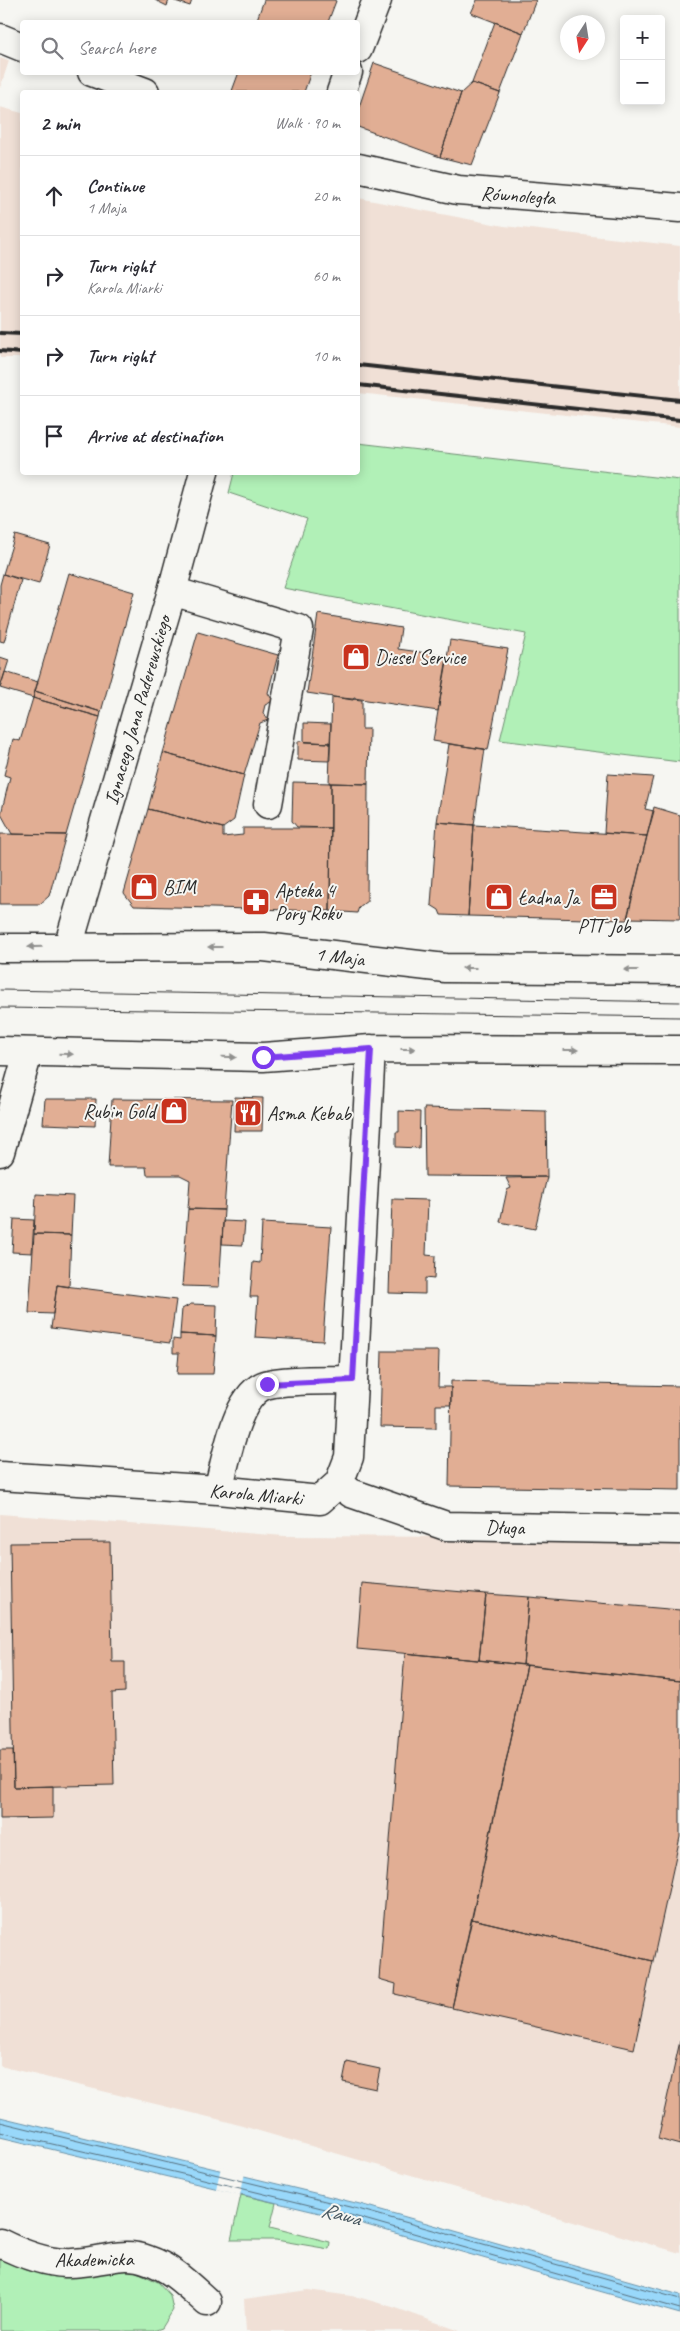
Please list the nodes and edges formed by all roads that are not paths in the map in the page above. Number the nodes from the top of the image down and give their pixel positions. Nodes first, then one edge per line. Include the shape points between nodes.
1 (377, 0) edge
2 (0, 38) edge
3 (360, 45) edge
4 (20, 46) edge
5 (100, 75) edge
6 (347, 75) edge
7 (140, 90) edge
8 (342, 90) edge
9 (360, 168) edge
10 (680, 208) edge
11 (203, 475) edge
12 (172, 591) junction
13 (268, 804) dead end
14 (68, 947) junction
15 (0, 948) edge
16 (680, 970) edge
17 (371, 1049) junction
18 (680, 1050) edge
19 (0, 1051) edge
20 (28, 1053) junction
21 (0, 1152) edge
22 (353, 1380) junction
23 (0, 1476) edge
24 (339, 1483) junction
25 (218, 1490) junction
26 (680, 1530) edge
27 (0, 2243) edge
28 (207, 2302) dead end

1 - 3 street
2 - 4 street
5 - 7 street
6 - 8 street
9 - 10 street, Równoległa via 458,190
11 - 12 street, Ignacego Jana Paderewskiego
12 - 13 street via 299,628
12 - 14 street, Ignacego Jana Paderewskiego
14 -> 15 street, 1 Maja
16 -> 14 street, 1 Maja via 445,968 264,947
17 -> 18 street
20 -> 17 street via 263,1057
17 - 22 street, Karola Miarki
19 - 20 street
20 - 21 street
22 - 24 street, Karola Miarki via 348,1457
22 - 25 street via 267,1384 250,1396 239,1416
23 - 25 street, Karola Miarki
24 - 25 street, Karola Miarki via 320,1500
24 - 26 street, Długa via 351,1494 446,1526
27 - 28 street, Akademicka via 19,2252 66,2264 129,2255 147,2259 176,2275

